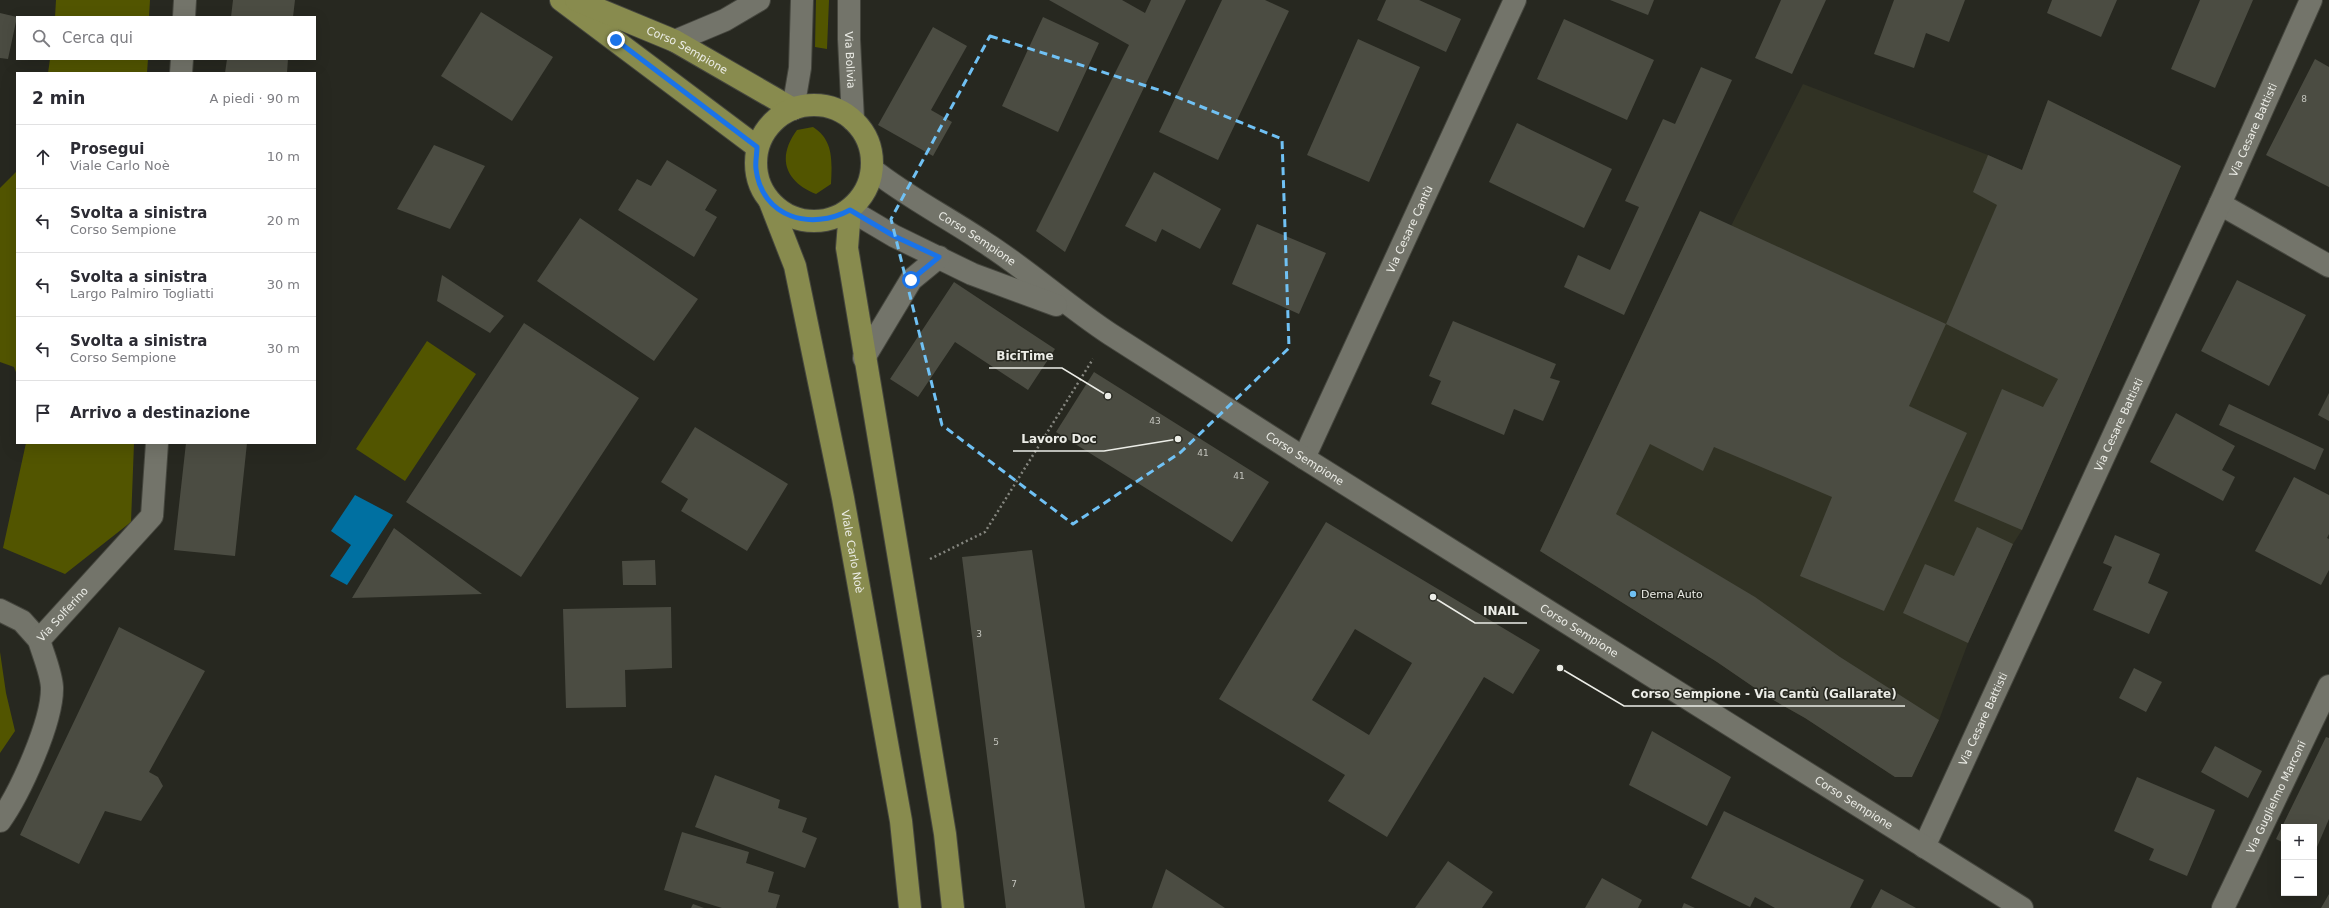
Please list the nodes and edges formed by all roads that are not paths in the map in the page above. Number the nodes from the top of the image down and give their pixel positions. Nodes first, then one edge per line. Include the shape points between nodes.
1 (186, 0) edge
2 (561, 0) edge
3 (576, 0) edge
4 (759, 0) edge
5 (802, 0) edge
6 (849, 0) edge
7 (1516, 0) edge
8 (2311, 0) edge
9 (184, 16) edge
10 (675, 41) junction
11 (182, 60) edge
12 (181, 72) edge
13 (793, 109) junction
14 (853, 120) junction
15 (757, 147) junction
16 (872, 169) junction
17 (770, 202) junction
18 (2220, 204) junction
19 (850, 210) junction
20 (939, 257) junction
21 (2329, 266) edge
22 (1078, 313) junction
23 (864, 358) junction
24 (156, 444) edge
25 (1304, 458) junction
26 (0, 610) edge
27 (39, 640) junction
28 (2329, 686) edge
29 (0, 821) edge
30 (1924, 848) junction
31 (910, 908) edge
32 (953, 908) edge
33 (2022, 908) edge
34 (2223, 908) edge

1 - 9 street
2 - 15 main road
3 - 10 main road, Corso Sempione
4 - 10 street via 725,20
5 - 13 street via 800,68
6 - 14 street, Via Bolivia
7 - 25 street, Via Cesare Cantù
8 - 18 street, Via Cesare Battisti
10 - 13 main road, Corso Sempione
11 - 12 street
13 - 14 main road via 824,106 836,109
13 - 15 main road via 774,120
14 - 16 main road via 865,136 872,154
15 - 17 main road via 755,168 760,187
16 - 19 main road via 866,188
16 - 22 street, Corso Sempione via 915,200 985,242
17 - 19 main road via 796,218 821,221
17 - 31 main road, Viale Carlo Noè via 795,266 843,498 901,821
18 - 21 street
18 - 30 street, Via Cesare Battisti
19 - 20 street, Corso Sempione via 894,236
19 - 23 main road via 847,248
20 - 22 street, Corso Sempione via 972,274
20 - 23 street via 911,280
22 - 25 street, Corso Sempione
23 - 32 main road via 945,834
24 - 27 street, Via Solferino via 152,516
25 - 30 street, Corso Sempione
26 - 27 street via 22,621
27 - 29 street, Via Solferino via 52,687 44,729 12,804
28 - 34 street, Via Guglielmo Marconi
30 - 33 street, Corso Sempione

